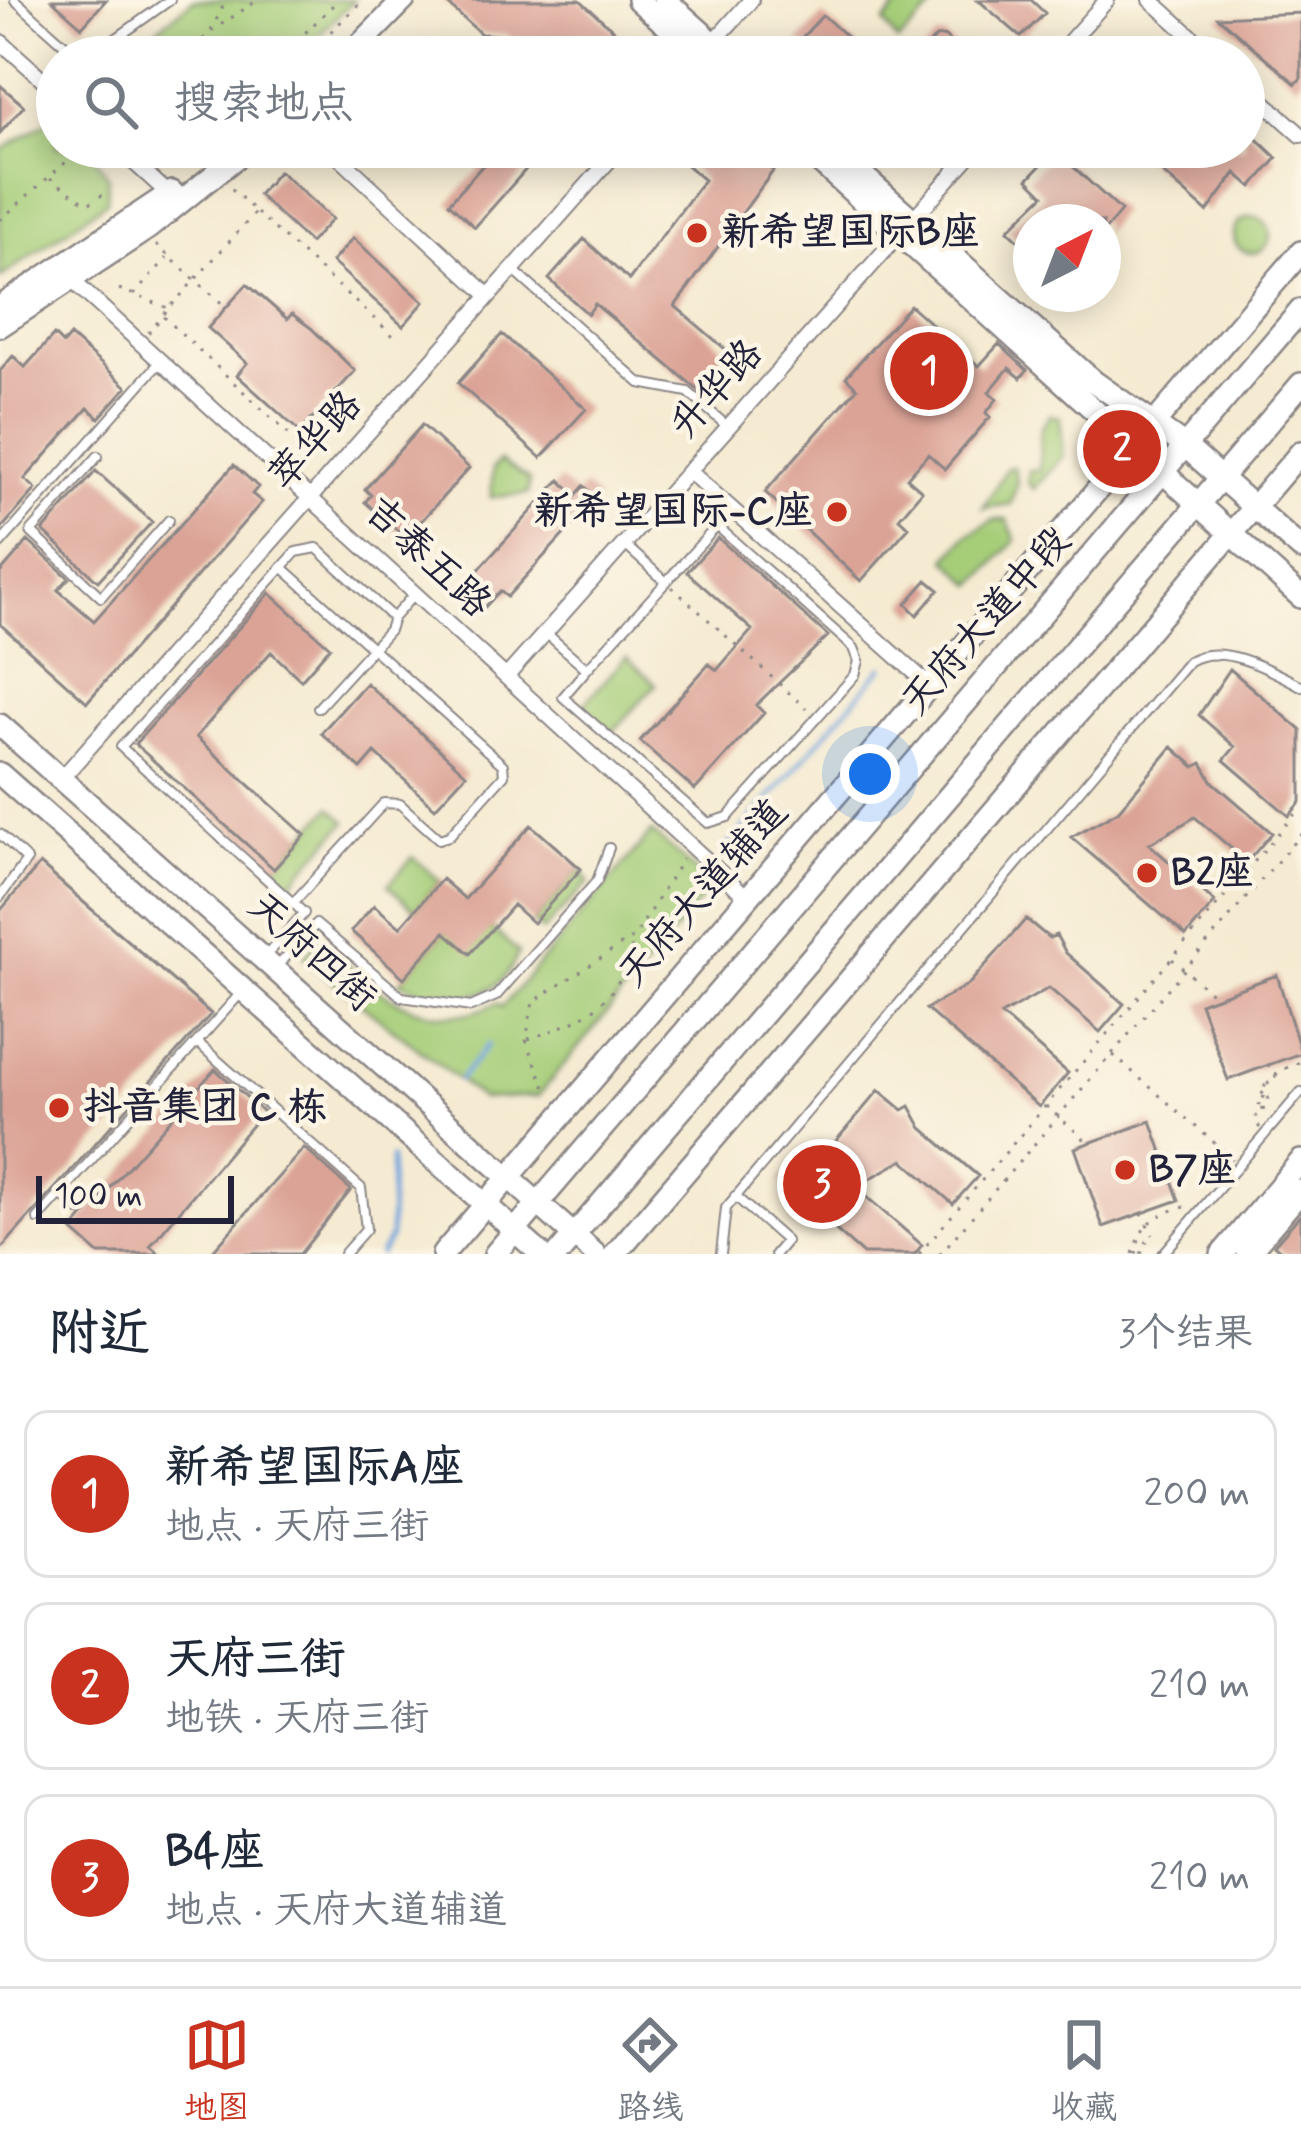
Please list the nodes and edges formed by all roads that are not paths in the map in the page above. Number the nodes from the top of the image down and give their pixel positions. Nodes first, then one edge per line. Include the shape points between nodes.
1 (15, 0) edge
2 (170, 0) edge
3 (385, 0) edge
4 (404, 0) edge
5 (638, 0) edge
6 (665, 0) edge
7 (751, 0) edge
8 (1107, 0) edge
9 (1150, 0) edge
10 (55, 36) edge
11 (120, 36) edge
12 (350, 36) edge
13 (369, 36) edge
14 (685, 36) edge
15 (694, 36) edge
16 (723, 36) edge
17 (1075, 36) edge
18 (1190, 36) edge
19 (0, 40) edge
20 (36, 73) edge
21 (1265, 103) edge
22 (1301, 135) edge
23 (140, 168) edge
24 (207, 168) edge
25 (222, 168) edge
26 (351, 168) edge
27 (602, 168) edge
28 (830, 168) edge
29 (850, 168) edge
30 (957, 168) edge
31 (174, 199) junction
32 (906, 226) junction
33 (1301, 253) edge
34 (512, 269) junction
35 (66, 275) junction
36 (489, 296) junction
37 (0, 307) edge
38 (1301, 310) edge
39 (0, 326) edge
40 (161, 361) junction
41 (1301, 385) edge
42 (1154, 423) junction
43 (728, 427) junction
44 (1185, 446) junction
45 (1132, 449) junction
46 (1301, 452) edge
47 (98, 457) dead end
48 (689, 471) junction
49 (1160, 475) junction
50 (1221, 478) junction
51 (311, 497) junction
52 (1197, 507) junction
53 (1254, 507) junction
54 (169, 520) dead end
55 (1230, 536) junction
56 (0, 544) edge
57 (624, 544) junction
58 (1301, 549) edge
59 (282, 567) junction
60 (666, 582) junction
61 (416, 592) junction
62 (1301, 597) edge
63 (393, 618) junction
64 (546, 633) junction
65 (373, 648) junction
66 (587, 670) junction
67 (506, 677) junction
68 (930, 686) junction
69 (1301, 686) edge
70 (318, 708) dead end
71 (0, 725) edge
72 (0, 774) edge
73 (62, 779) junction
74 (0, 834) edge
75 (609, 848) dead end
76 (0, 897) edge
77 (748, 898) junction
78 (293, 903) junction
79 (269, 964) junction
80 (244, 990) junction
81 (197, 1042) junction
82 (1301, 1093) edge
83 (1301, 1162) edge
84 (509, 1177) junction
85 (1301, 1191) edge
86 (60, 1194) junction
87 (735, 1196) junction
88 (538, 1203) junction
89 (485, 1204) junction
90 (80, 1211) dead end
91 (38, 1219) dead end
92 (515, 1231) junction
93 (574, 1235) junction
94 (344, 1254) edge
95 (443, 1254) edge
96 (495, 1254) edge
97 (541, 1254) edge
98 (558, 1254) edge
99 (595, 1254) edge
100 (615, 1254) edge
101 (721, 1254) edge
102 (776, 1254) edge
103 (1163, 1254) edge
104 (1222, 1254) edge
105 (1247, 1254) edge

1 - 10 lane
2 - 11 lane
3 - 12 street
4 - 13 street
5 - 14 street
6 - 15 street
7 - 16 street
8 - 17 street
9 - 18 street
19 - 20 street
21 - 22 street
23 - 31 street
24 - 31 street
25 - 31 street
26 - 36 street
27 - 34 street, 萃华路
28 - 32 street
29 - 32 street
30 - 32 street, 升华路
31 - 35 street
32 - 42 street
32 - 43 street, 升华路
32 - 45 street
33 - 42 street, 天府大道辅道
34 - 36 street, 萃华路
34 - 43 lane via 640,383 688,392
35 - 37 street
35 - 39 street
35 - 40 street, 吉泰五路
36 - 51 street, 萃华路
38 - 44 street, 天府大道中段
40 - 51 street, 吉泰五路
40 - 56 lane
41 - 50 street
42 - 44 street
42 - 45 street, 天府大道辅道
43 - 48 street, 升华路
44 - 49 street, 天府大道中段
44 - 50 street
45 - 49 street
45 - 68 street, 天府大道辅道
46 - 53 street
47 - 54 lane via 31,532 101,597
48 - 57 street, 升华路
48 - 68 street
49 - 52 street
49 - 88 street, 天府大道中段
50 - 52 street
50 - 53 street
51 - 61 street, 吉泰五路
51 - 73 street, 萃华路
52 - 55 street
52 - 93 street
53 - 55 street
53 - 58 street
55 - 62 street
55 - 100 street
57 - 60 lane
57 - 64 street, 升华路
59 - 63 lane via 296,551 317,548
59 - 65 lane
59 - 78 lane via 121,747
60 - 66 lane
60 - 66 lane via 717,526 854,648 855,675 728,818 708,823 563,697
61 - 63 lane
61 - 67 street, 吉泰五路
63 - 65 lane
64 - 66 lane
64 - 67 street, 升华路
65 - 70 lane
65 - 78 lane via 503,765 504,775 439,839 400,804 384,802
67 - 77 street, 吉泰五路
68 - 77 street, 天府大道辅道
69 - 87 lane via 1229,656 1204,652 1189,662
71 - 73 street, 天府四街
72 - 80 street, 天府四街
73 - 79 street, 天府四街
74 - 76 lane via 27,860
75 - 79 lane via 597,881 485,1003 457,1008 402,997 316,924
77 - 84 street, 天府大道辅道
78 - 79 lane via 304,913
79 - 84 street, 天府四街
80 - 81 lane
80 - 89 street, 天府四街
81 - 86 lane
81 - 94 lane via 361,1188 366,1229
82 - 103 lane
83 - 104 street
84 - 88 street, 天府四街
84 - 89 street, 天府大道辅道
85 - 105 street
86 - 90 lane
86 - 91 lane
87 - 101 lane via 725,1208
87 - 102 lane via 786,1241
88 - 92 street, 天府大道中段
88 - 93 street, 天府四街
89 - 92 street, 天府四街
89 - 95 street, 天府大道辅道
92 - 96 street, 天府大道中段
92 - 97 street, 天府四街
93 - 98 street
93 - 99 street, 天府四街

